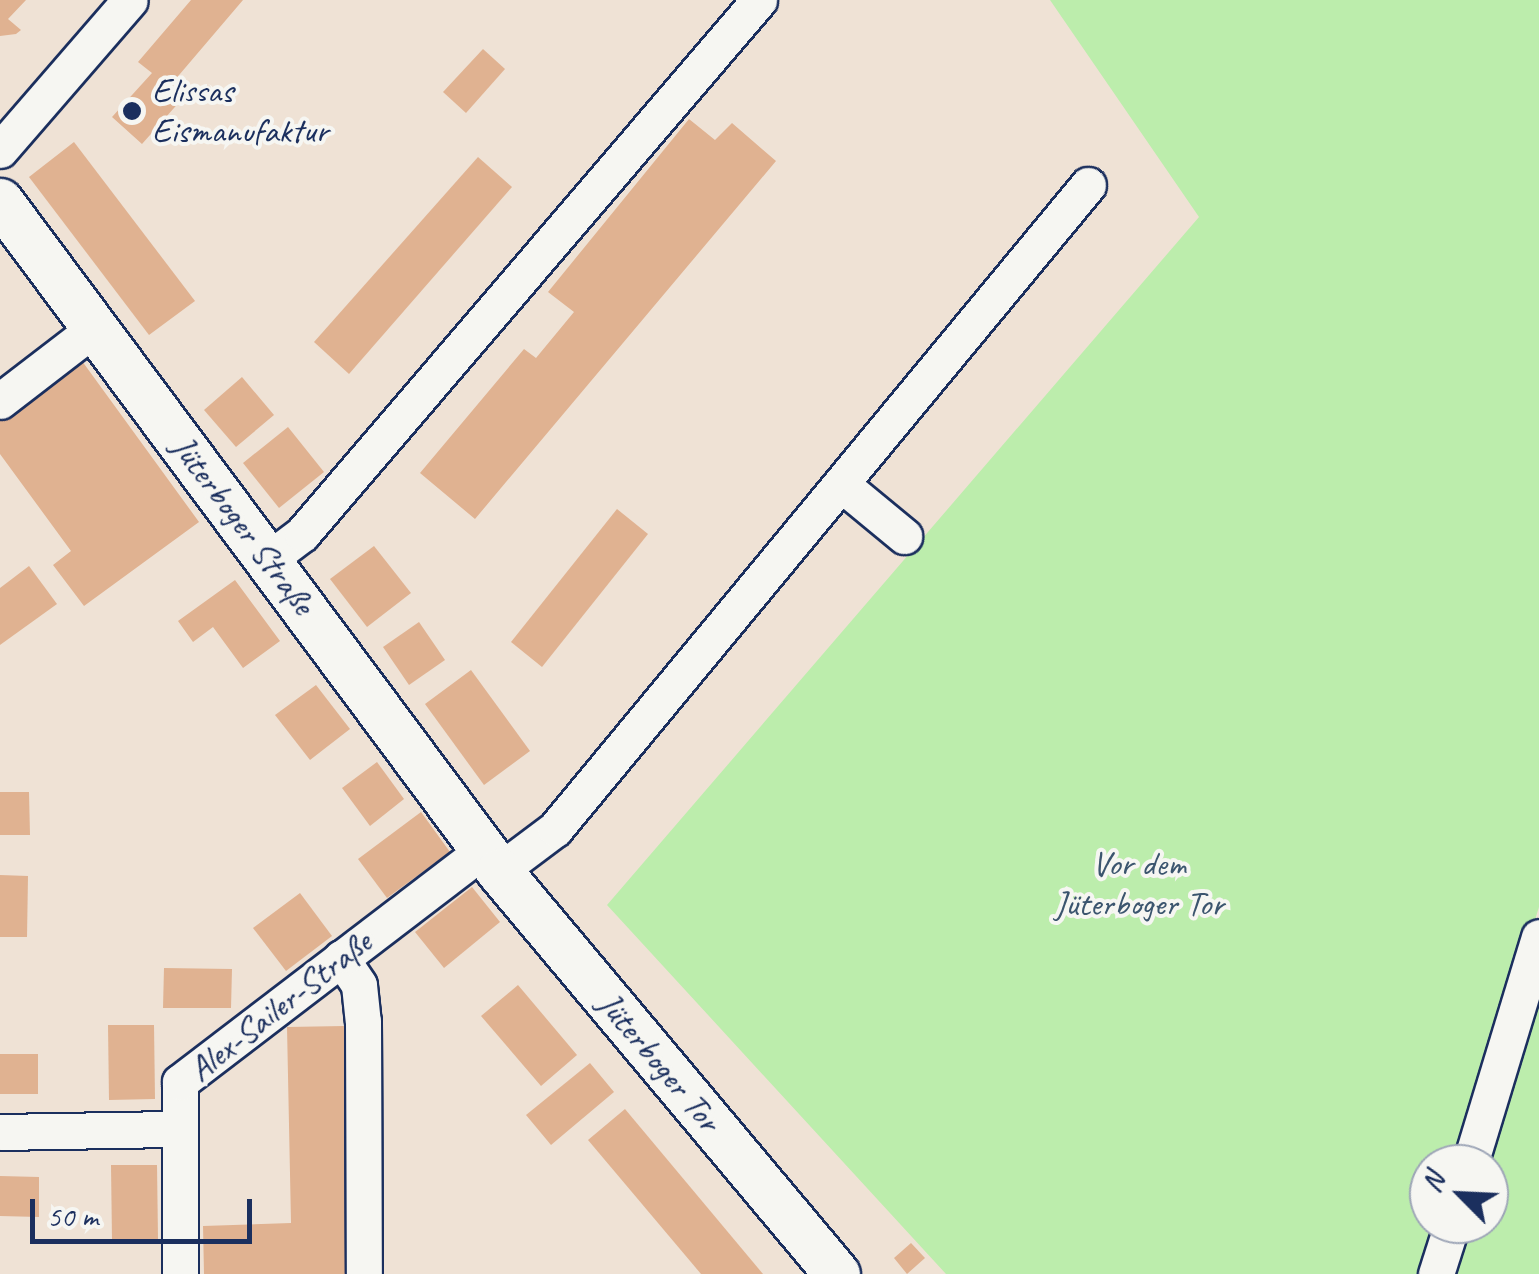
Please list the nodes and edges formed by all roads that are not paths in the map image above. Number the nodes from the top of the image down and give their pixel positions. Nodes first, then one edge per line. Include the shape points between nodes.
1 (130, 0) edge
2 (759, 0) edge
3 (0, 150) edge
4 (1088, 185) dead end
5 (0, 202) edge
6 (96, 328) junction
7 (0, 401) edge
8 (841, 484) junction
9 (904, 536) dead end
10 (268, 559) junction
11 (491, 860) junction
12 (1539, 937) edge
13 (341, 958) junction
14 (176, 1129) junction
15 (0, 1132) edge
16 (1476, 1144) edge
17 (1446, 1244) edge
18 (180, 1274) edge
19 (364, 1274) edge
20 (837, 1274) edge
21 (1436, 1274) edge

1 - 3 street
2 - 10 street via 302,534
4 - 8 street, Alex-Sailer-Straße
5 - 6 main road, Jüterboger Straße
6 - 7 street
6 - 10 main road, Jüterboger Straße
8 - 9 street
8 - 11 street, Alex-Sailer-Straße via 555,829
10 - 11 main road, Jüterboger Straße
11 - 13 street, Alex-Sailer-Straße
11 - 20 main road, Jüterboger Tor
12 - 16 street
13 - 14 street, Alex-Sailer-Straße via 188,1072 176,1095
13 - 19 street via 359,985 363,1021
14 - 15 street
14 - 18 street, Alex-Sailer-Straße
17 - 21 street

